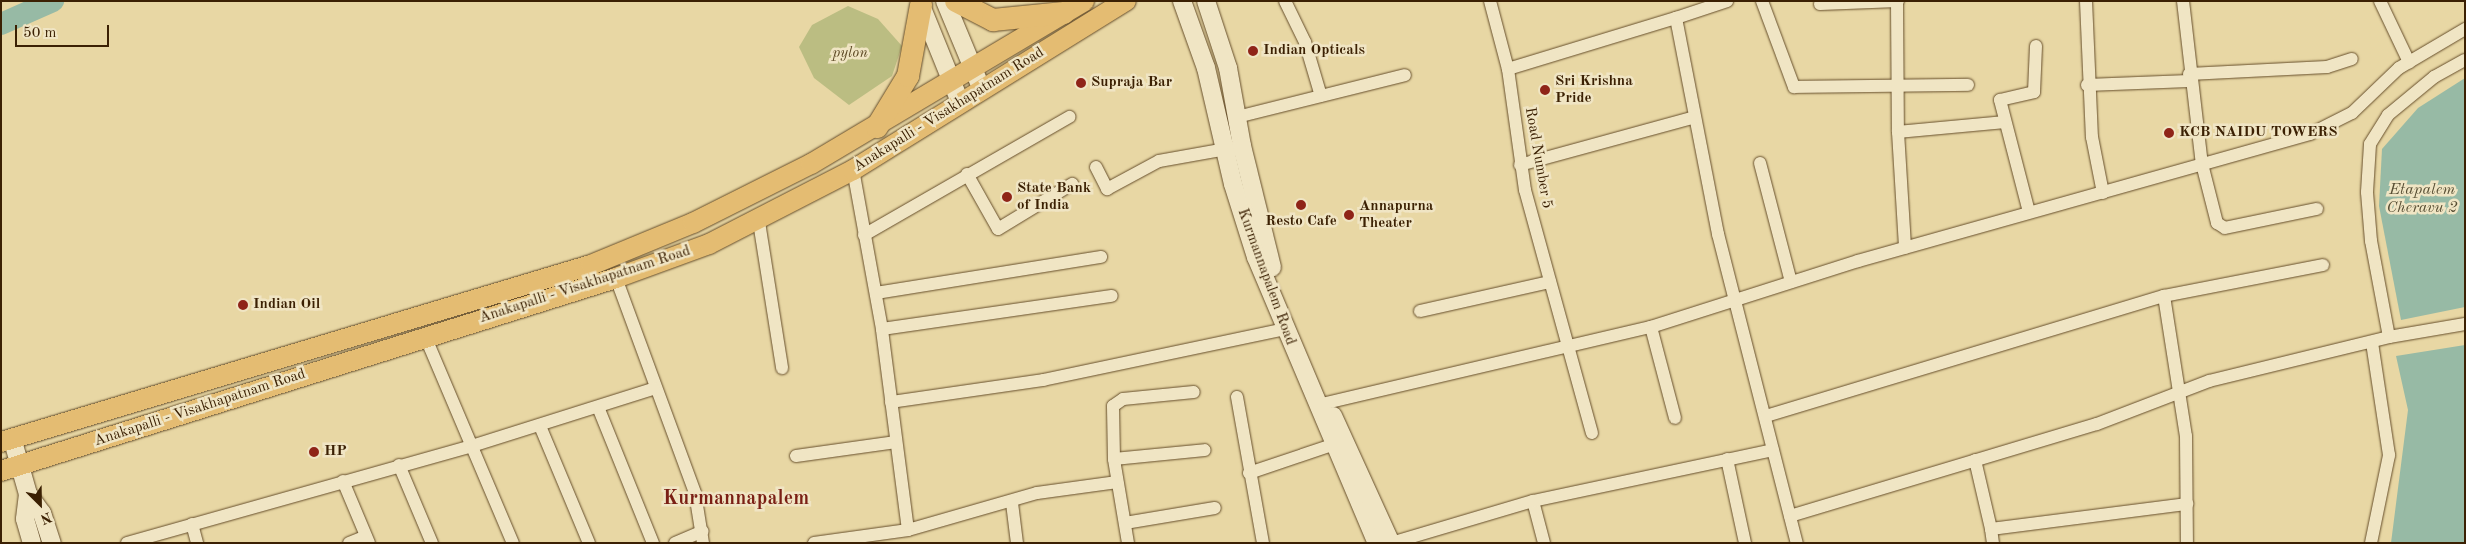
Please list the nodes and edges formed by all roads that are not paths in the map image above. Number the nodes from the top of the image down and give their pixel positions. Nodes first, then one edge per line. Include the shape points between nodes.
1 (945, 1) edge
2 (956, 1) edge
3 (1084, 1) edge
4 (1126, 1) edge
5 (1182, 1) edge
6 (1206, 1) edge
7 (1285, 1) edge
8 (1490, 1) edge
9 (1727, 1) edge
10 (1762, 1) edge
11 (1897, 1) edge
12 (2086, 1) edge
13 (2182, 1) edge
14 (2380, 1) edge
15 (920, 3) edge
16 (1820, 4) dead end
17 (1064, 13) junction
18 (1676, 18) junction
19 (2464, 28) edge
20 (2036, 46) dead end
21 (2352, 59) dead end
22 (2465, 60) edge
23 (2409, 62) junction
24 (973, 69) junction
25 (1508, 69) junction
26 (1405, 75) dead end
27 (2189, 78) junction
28 (951, 82) junction
29 (1968, 85) dead end
30 (2087, 85) junction
31 (1897, 87) junction
32 (982, 90) junction
33 (1321, 96) junction
34 (960, 102) junction
35 (1070, 117) dead end
36 (1237, 117) junction
37 (1695, 117) junction
38 (2005, 122) junction
39 (877, 127) junction
40 (1898, 132) junction
41 (1242, 146) junction
42 (1224, 149) junction
43 (1760, 163) dead end
44 (2202, 164) junction
45 (1520, 165) junction
46 (1096, 167) dead end
47 (853, 170) junction
48 (967, 174) junction
49 (1072, 184) dead end
50 (2103, 193) junction
51 (2317, 209) dead end
52 (2029, 212) junction
53 (759, 222) junction
54 (864, 235) junction
55 (1905, 248) junction
56 (1101, 257) dead end
57 (2323, 265) dead end
58 (616, 278) junction
59 (1550, 282) junction
60 (1791, 282) junction
61 (876, 293) junction
62 (1112, 296) dead end
63 (2164, 296) junction
64 (1736, 300) junction
65 (1420, 311) dead end
66 (2465, 324) edge
67 (1651, 327) junction
68 (882, 329) junction
69 (1284, 329) junction
70 (425, 336) junction
71 (2388, 337) junction
72 (2372, 342) junction
73 (1568, 348) junction
74 (782, 368) dead end
75 (653, 389) junction
76 (1194, 392) dead end
77 (2178, 392) junction
78 (1237, 397) dead end
79 (891, 402) junction
80 (1326, 403) junction
81 (598, 408) junction
82 (1766, 416) junction
83 (1675, 418) dead end
84 (540, 426) junction
85 (1592, 433) dead end
86 (7, 440) edge
87 (896, 442) junction
88 (1332, 445) junction
89 (472, 446) junction
90 (1205, 450) dead end
91 (1773, 450) junction
92 (796, 456) dead end
93 (1114, 459) junction
94 (1727, 459) junction
95 (1975, 460) junction
96 (399, 465) junction
97 (10, 468) edge
98 (1249, 473) junction
99 (343, 481) junction
100 (1117, 482) junction
101 (28, 494) junction
102 (1533, 501) junction
103 (1012, 503) junction
104 (2187, 504) junction
105 (1215, 508) dead end
106 (1790, 516) junction
107 (1125, 523) junction
108 (192, 524) junction
109 (1991, 529) junction
110 (908, 530) junction
111 (703, 537) edge
112 (368, 540) edge
113 (132, 542) edge
114 (32, 543) edge
115 (52, 543) edge
116 (197, 543) edge
117 (349, 543) edge
118 (432, 543) edge
119 (513, 543) edge
120 (589, 543) edge
121 (653, 543) edge
122 (676, 543) edge
123 (814, 543) edge
124 (1017, 543) edge
125 (1127, 543) edge
126 (1263, 543) edge
127 (1377, 543) edge
128 (1391, 543) edge
129 (1544, 543) edge
130 (1745, 543) edge
131 (1797, 543) edge
132 (1992, 543) edge
133 (2187, 543) edge
134 (2371, 543) edge

1 - 24 main road
2 - 17 highway via 993,20
3 - 17 main road, Anakapalli - Visakhapatnam Road
4 - 32 main road, Anakapalli - Visakhapatnam Road
5 - 42 main road, Kurmannapalem Road via 1206,68
6 - 36 main road via 1225,54
7 - 33 street via 1305,42
8 - 25 street, Road Number 5
9 - 18 street
10 - 31 street via 1794,88
11 - 16 street
11 - 31 street
12 - 30 street
13 - 27 street
14 - 23 street
15 - 28 main road
15 - 39 highway via 908,76
17 - 24 main road, Anakapalli - Visakhapatnam Road
18 - 25 street
18 - 37 street
19 - 23 street
20 - 38 street via 2034,92 2000,100
21 - 27 street via 2327,67
22 - 71 street via 2434,77 2388,115 2370,144 2366,174 2371,241
23 - 44 street via 2335,123
24 - 28 main road, Anakapalli - Visakhapatnam Road
24 - 32 main road
25 - 45 street, Road Number 5
26 - 33 street
27 - 30 street
27 - 44 street
28 - 34 main road
28 - 39 main road, Anakapalli - Visakhapatnam Road
29 - 31 street
30 - 50 street
31 - 40 street
32 - 34 main road, Anakapalli - Visakhapatnam Road
33 - 36 street
34 - 47 main road, Anakapalli - Visakhapatnam Road
35 - 48 street
36 - 41 main road
37 - 45 street
37 - 64 street
38 - 40 street
38 - 52 street
39 - 86 main road, Anakapalli - Visakhapatnam Road via 754,194 591,264
40 - 55 street
41 - 42 street
41 - 80 main road via 1261,234
42 - 46 street via 1159,161 1107,189
42 - 69 main road, Kurmannapalem Road via 1245,224
43 - 60 street
44 - 50 street
44 - 51 street via 2220,227
45 - 59 street, Road Number 5
47 - 53 main road, Anakapalli - Visakhapatnam Road
47 - 54 street
48 - 49 street via 998,229
48 - 54 street
50 - 52 street
52 - 55 street
53 - 58 main road, Anakapalli - Visakhapatnam Road
53 - 74 street
54 - 61 street
55 - 60 street
56 - 61 street
57 - 63 street
58 - 70 main road, Anakapalli - Visakhapatnam Road
58 - 75 street
59 - 65 street
59 - 73 street, Road Number 5
60 - 64 street
61 - 68 street
62 - 68 street
63 - 77 street
63 - 82 street
64 - 67 street
64 - 82 street
66 - 71 street
67 - 73 street
67 - 83 street
68 - 79 street
69 - 79 street via 1043,380
69 - 88 main road, Kurmannapalem Road
70 - 89 street
70 - 97 main road, Anakapalli - Visakhapatnam Road
71 - 72 street
72 - 77 street
72 - 134 street via 2389,455
73 - 80 street
73 - 85 street, Road Number 5
75 - 81 street
75 - 111 street via 695,493
76 - 93 street via 1117,402 1111,412
77 - 95 street via 2098,424
77 - 104 street via 2186,436
78 - 98 street
79 - 87 street
80 - 128 main road
81 - 84 street
81 - 121 street
82 - 91 street
84 - 89 street
84 - 120 street
86 - 97 main road
87 - 92 street
87 - 110 street
88 - 98 street
88 - 127 main road, Kurmannapalem Road
89 - 96 street
89 - 119 street
90 - 93 street
91 - 94 street
91 - 106 street
93 - 100 street
94 - 102 street
94 - 130 street
95 - 106 street
95 - 109 street
96 - 99 street
96 - 118 street
97 - 101 main road
98 - 126 street
99 - 108 street
99 - 112 street
100 - 103 street via 1037,493
100 - 107 street
101 - 114 main road via 25,519
101 - 115 main road via 42,513
102 - 128 street
102 - 129 street
103 - 110 street
103 - 124 street
104 - 109 street
104 - 133 street
105 - 107 street
106 - 131 street
107 - 125 street
108 - 113 street
108 - 116 street
109 - 132 street
110 - 123 street
111 - 122 street
112 - 117 street

